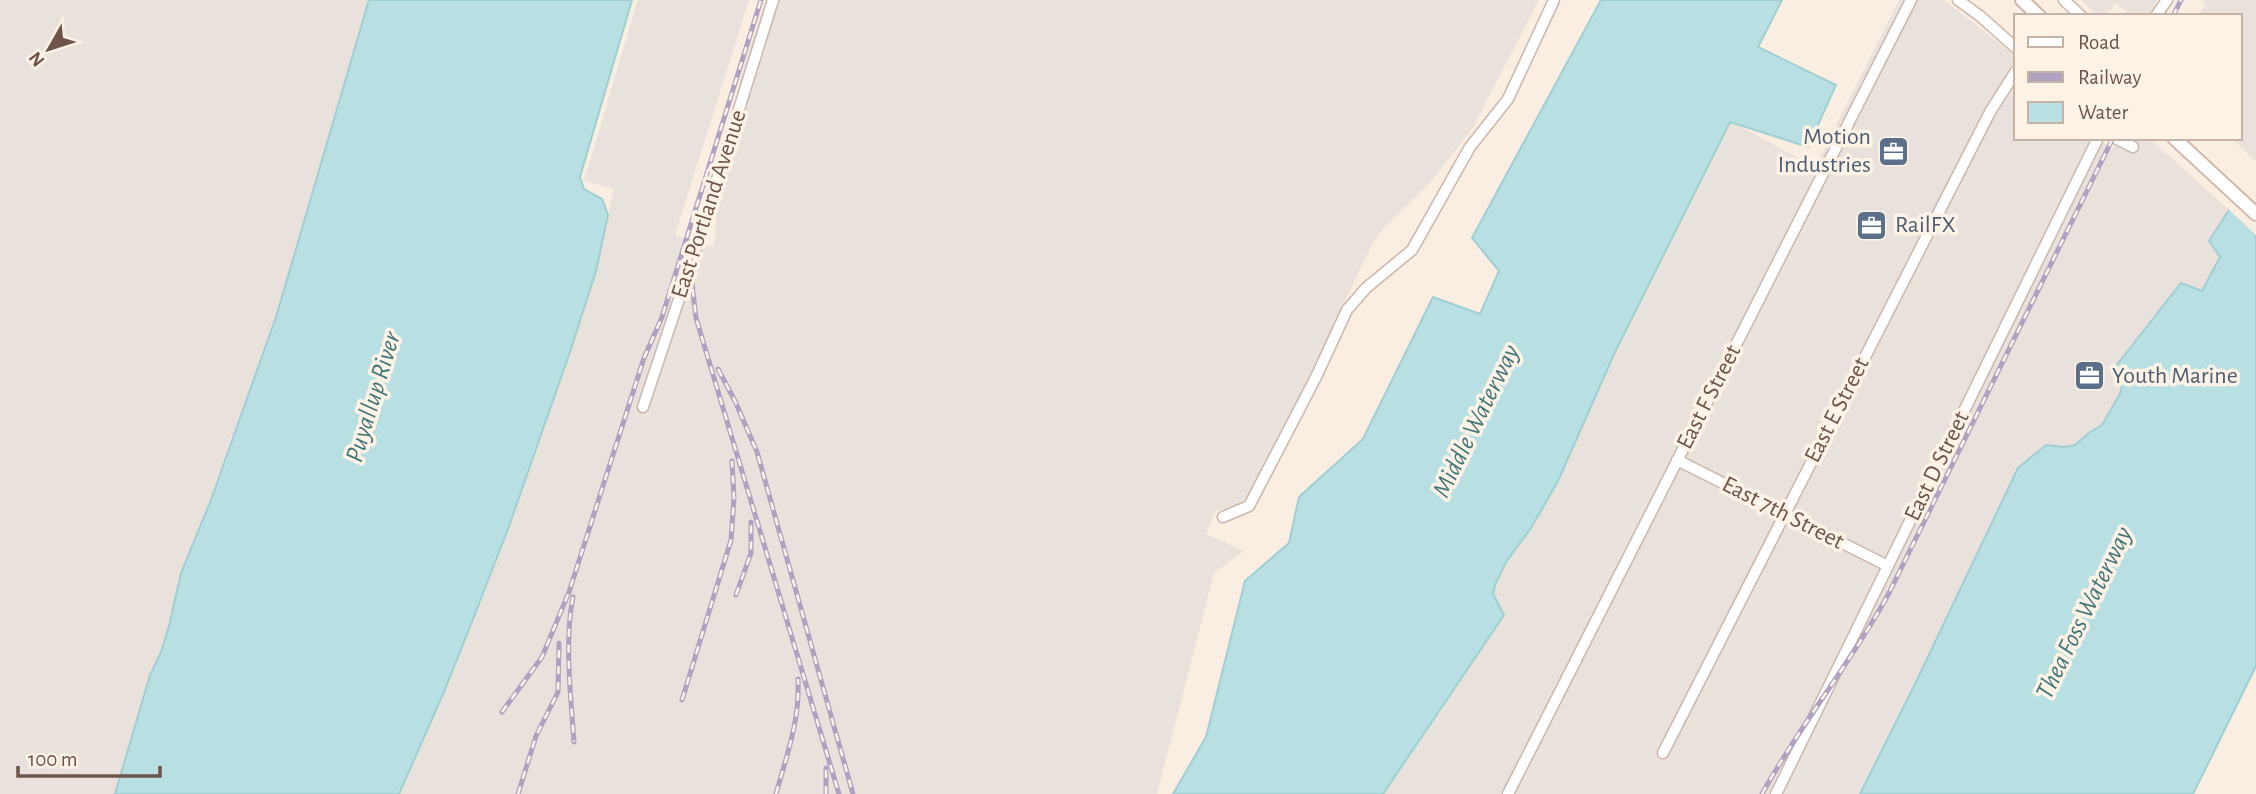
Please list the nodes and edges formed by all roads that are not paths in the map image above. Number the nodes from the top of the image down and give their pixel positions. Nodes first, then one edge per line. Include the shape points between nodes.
1 (773, 0) edge
2 (1554, 0) edge
3 (1911, 0) edge
4 (1958, 0) edge
5 (2022, 0) edge
6 (2064, 0) edge
7 (2037, 14) edge
8 (2079, 14) edge
9 (2014, 46) edge
10 (2014, 74) edge
11 (2097, 140) edge
12 (2119, 140) edge
13 (2176, 140) edge
14 (2133, 148) dead end
15 (2256, 214) edge
16 (643, 407) dead end
17 (1677, 460) junction
18 (1784, 514) junction
19 (1223, 517) dead end
20 (1888, 566) junction
21 (1663, 753) dead end
22 (1508, 794) edge
23 (1776, 794) edge

1 - 16 street, East Portland Avenue
2 - 19 street via 1508,99 1470,147 1412,250 1366,288 1348,310 1249,506
3 - 17 street, East F Street
4 - 9 street
5 - 7 street
6 - 8 street
10 - 18 street, East E Street via 1990,112
11 - 20 street, East D Street
12 - 14 street
13 - 15 street
17 - 18 street, East 7th Street
17 - 22 street, East F Street
18 - 20 street, East 7th Street
18 - 21 street, East E Street
20 - 23 street, East D Street

